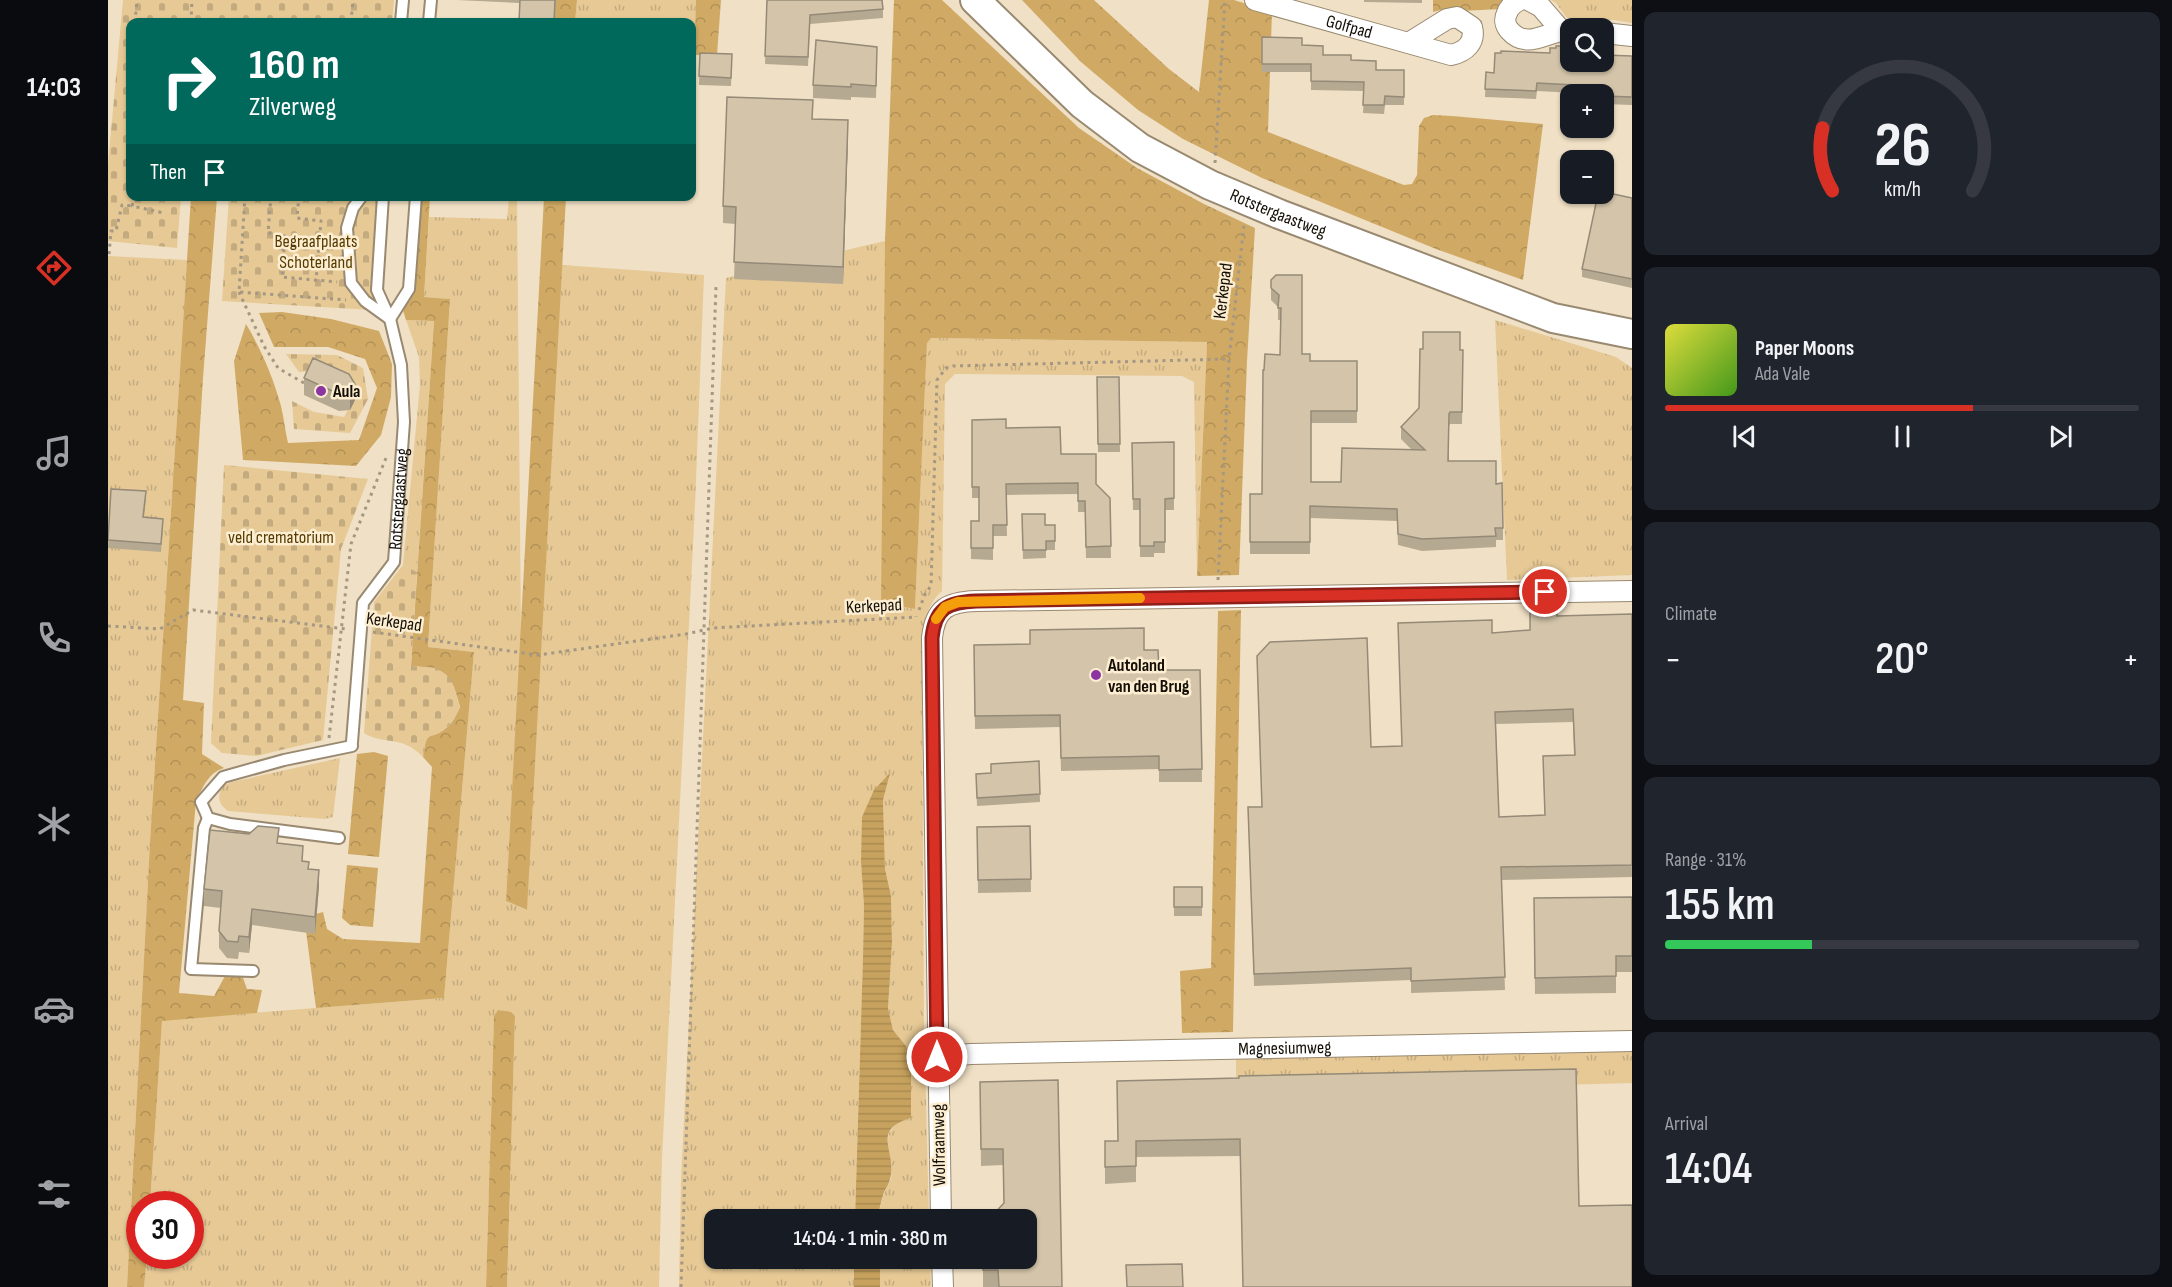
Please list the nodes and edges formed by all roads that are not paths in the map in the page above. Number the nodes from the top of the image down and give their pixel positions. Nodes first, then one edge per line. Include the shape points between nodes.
1 (403, 0) edge
2 (431, 0) edge
3 (975, 0) edge
4 (1255, 0) edge
5 (1520, 0) edge
6 (1528, 0) edge
7 (401, 18) edge
8 (429, 18) edge
9 (1560, 25) edge
10 (1560, 32) edge
11 (1614, 34) edge
12 (1632, 36) edge
13 (1410, 42) dead end
14 (358, 201) edge
15 (383, 201) edge
16 (416, 201) edge
17 (390, 319) junction
18 (1632, 334) edge
19 (1632, 591) edge
20 (208, 818) junction
21 (339, 838) dead end
22 (253, 971) dead end
23 (1632, 1041) edge
24 (937, 1057) junction
25 (941, 1209) edge
26 (942, 1269) edge
27 (943, 1287) edge

1 - 7 lane
2 - 8 lane
3 - 18 street, Rotstergaastweg via 1082,104 1140,148 1210,184 1553,318
4 - 13 street, Golfpad
5 - 10 street via 1507,11 1505,19 1514,36 1527,41
6 - 9 street via 1542,7
11 - 12 street
14 - 17 lane via 347,228 351,283 365,301
15 - 17 lane, Rotstergaastweg via 377,290
16 - 17 lane via 409,289
17 - 20 lane, Rotstergaastweg via 401,365 404,422 394,562 363,603 352,744 223,777 201,802
19 - 24 street, Wolfraamweg via 976,601 945,607 936,619 932,638
20 - 21 lane
20 - 22 lane via 191,969
23 - 24 street, Magnesiumweg
24 - 25 street, Wolfraamweg
26 - 27 street

